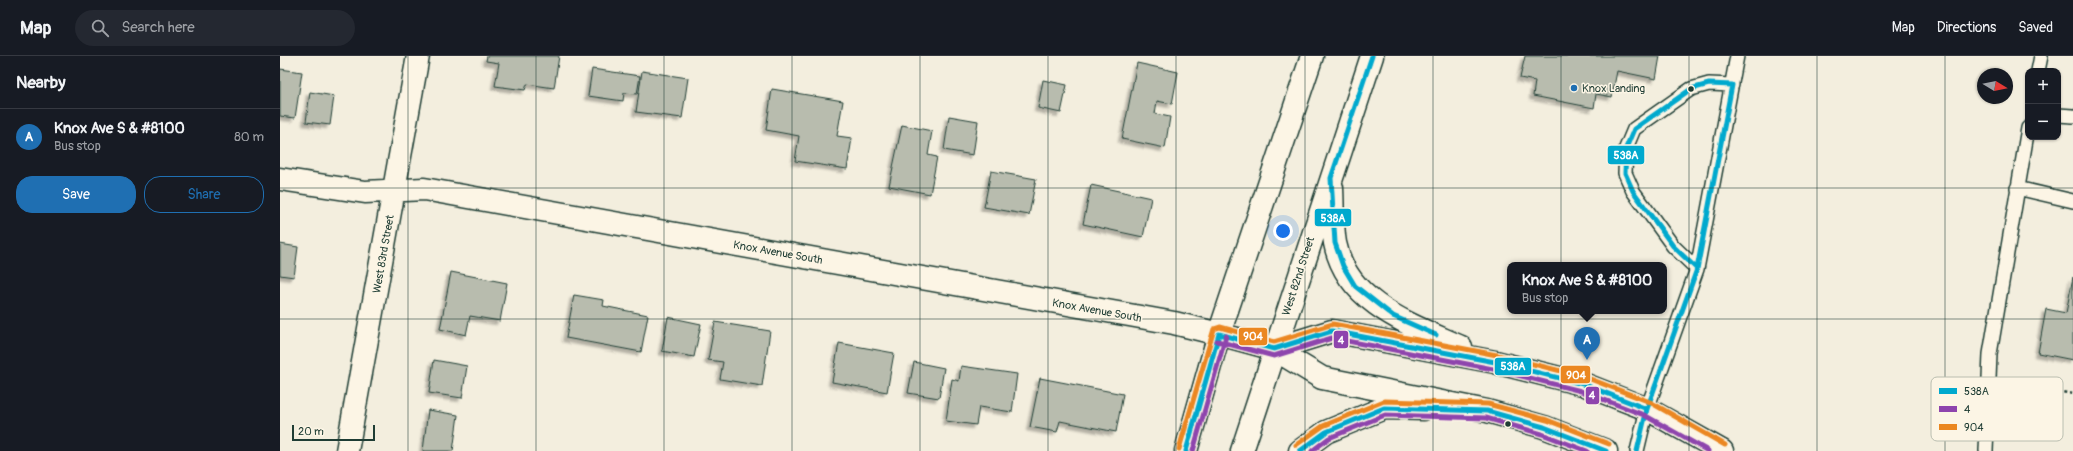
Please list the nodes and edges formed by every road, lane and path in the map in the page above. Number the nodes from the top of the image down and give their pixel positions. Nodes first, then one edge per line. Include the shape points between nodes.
1 (418, 56) edge
2 (1312, 56) edge
3 (1372, 56) edge
4 (1737, 56) edge
5 (2041, 56) edge
6 (2039, 68) edge
7 (1732, 85) junction
8 (2061, 114) edge
9 (2073, 116) edge
10 (2026, 140) edge
11 (1331, 178) junction
12 (280, 179) edge
13 (2017, 188) junction
14 (395, 190) junction
15 (2073, 201) edge
16 (1697, 269) junction
17 (1219, 334) junction
18 (1274, 349) junction
19 (1495, 362) junction
20 (1989, 377) edge
21 (2063, 392) edge
22 (2073, 394) edge
23 (1647, 409) junction
24 (1488, 411) junction
25 (1986, 441) edge
26 (347, 451) edge
27 (1186, 451) edge
28 (1242, 451) edge
29 (1300, 451) edge
30 (1606, 451) edge
31 (1637, 451) edge
32 (1722, 451) edge
33 (1986, 451) edge

1 - 14 street, West 83rd Street
2 - 17 street
3 - 11 street, West 82nd Street
4 - 7 lane
5 - 6 lane
7 - 16 lane
7 - 16 lane via 1709,84 1691,89 1634,129 1626,148 1625,173 1633,191 1673,246
8 - 9 lane
10 - 13 lane
11 - 18 street, West 82nd Street
11 - 19 street via 1335,243 1343,266 1355,286 1393,316
12 - 14 street, Knox Avenue South via 365,192
13 - 15 lane
13 - 20 lane via 1990,354
14 - 17 street, Knox Avenue South via 424,189
14 - 26 street, West 83rd Street
16 - 23 lane
17 - 18 street, Knox Avenue South
17 - 27 street
18 - 19 street via 1332,331
18 - 24 street, Knox Avenue South via 1322,378
18 - 28 street, West 82nd Street
19 - 23 street via 1583,384
21 - 22 path
23 - 31 lane
23 - 32 street
24 - 29 street via 1384,408 1326,432
24 - 30 street, Knox Avenue South via 1544,427
25 - 33 lane

